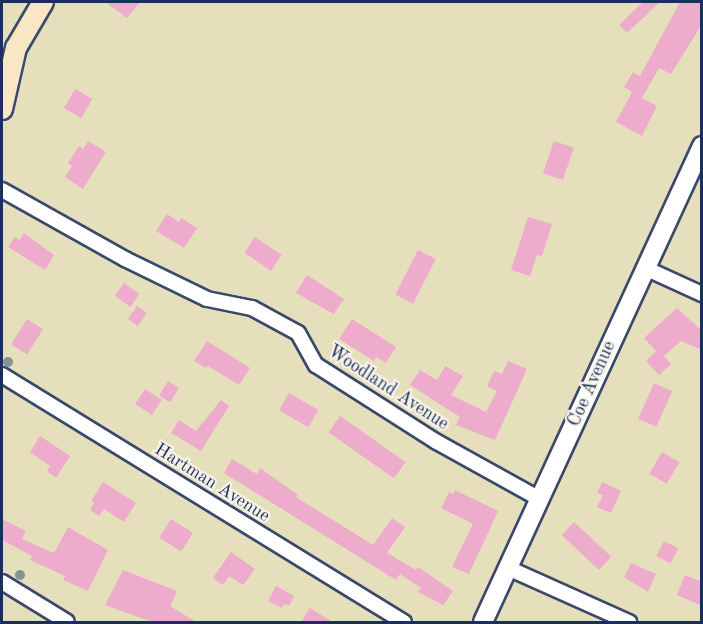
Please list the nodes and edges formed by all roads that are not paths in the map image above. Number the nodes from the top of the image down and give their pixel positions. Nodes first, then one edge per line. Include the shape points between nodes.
1 (43, 2) edge
2 (2, 110) edge
3 (702, 146) edge
4 (2, 190) edge
5 (645, 268) junction
6 (702, 294) edge
7 (2, 375) edge
8 (540, 499) junction
9 (508, 568) junction
10 (2, 582) edge
11 (67, 622) edge
12 (404, 622) edge
13 (483, 622) edge
14 (629, 622) edge

1 - 2 main road via 16,48
3 - 5 street, Coe Avenue
4 - 8 street, Woodland Avenue via 125,259 207,299 252,308 298,333 316,365 437,442
5 - 6 street
5 - 8 street, Coe Avenue
7 - 12 street, Hartman Avenue
8 - 9 street, Coe Avenue
9 - 13 street, Coe Avenue
9 - 14 street
10 - 11 street

